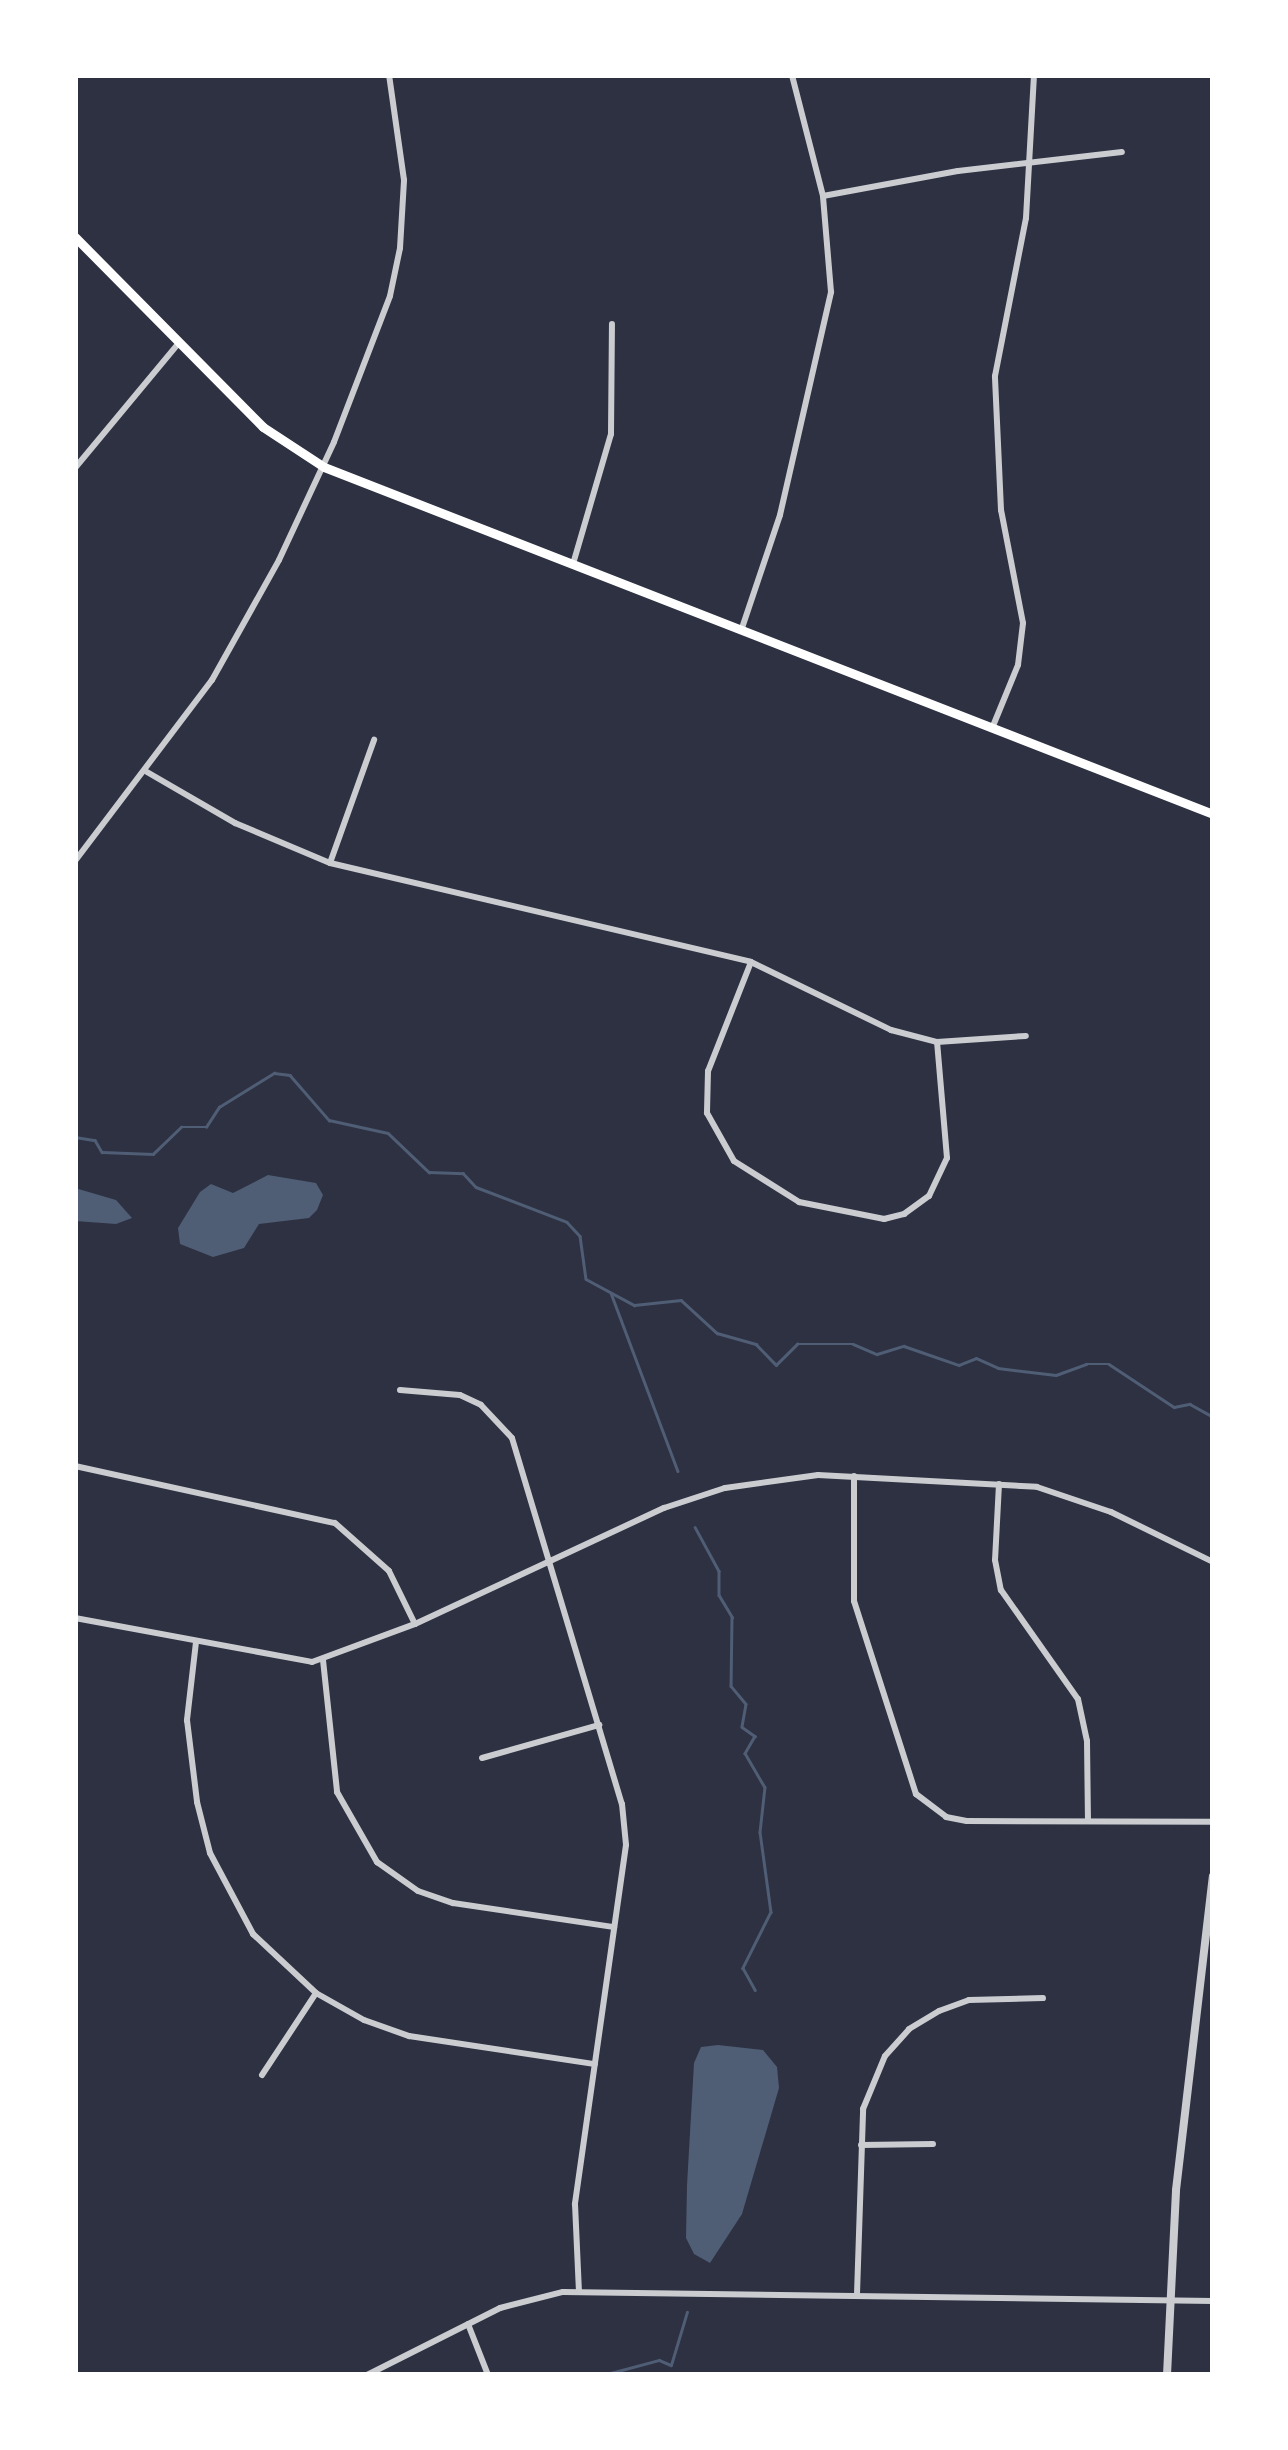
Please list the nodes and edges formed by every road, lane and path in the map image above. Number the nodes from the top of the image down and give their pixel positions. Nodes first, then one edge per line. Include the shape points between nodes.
1 (389, 75) edge
2 (792, 75) edge
3 (1034, 75) edge
4 (1122, 152) dead end
5 (1033, 162) junction
6 (823, 196) junction
7 (75, 238) edge
8 (612, 324) dead end
9 (178, 344) junction
10 (324, 467) junction
11 (75, 468) edge
12 (573, 564) junction
13 (742, 628) junction
14 (993, 726) junction
15 (374, 740) dead end
16 (147, 772) junction
17 (1213, 814) edge
18 (75, 862) edge
19 (330, 863) junction
20 (751, 962) junction
21 (1026, 1036) dead end
22 (937, 1042) junction
23 (400, 1390) dead end
24 (75, 1466) edge
25 (854, 1476) junction
26 (999, 1484) junction
27 (550, 1562) junction
28 (1213, 1562) edge
29 (75, 1618) edge
30 (415, 1624) junction
31 (196, 1642) junction
32 (323, 1660) junction
33 (599, 1725) junction
34 (482, 1758) dead end
35 (1088, 1821) junction
36 (1213, 1822) edge
37 (1213, 1876) edge
38 (614, 1928) junction
39 (316, 1993) junction
40 (1043, 1998) dead end
41 (594, 2064) junction
42 (262, 2075) dead end
43 (932, 2144) dead end
44 (861, 2145) junction
45 (579, 2292) junction
46 (857, 2294) junction
47 (1170, 2300) junction
48 (1213, 2301) edge
49 (468, 2324) junction
50 (367, 2375) edge
51 (488, 2375) edge
52 (1166, 2375) edge

1 - 10 street via 404,180 400,248 390,296
2 - 6 street
3 - 5 street
4 - 5 street
5 - 6 street
5 - 14 street via 995,376 1001,510 1023,623 1018,665
6 - 13 street via 832,292 780,515
7 - 9 main road
8 - 12 street via 611,434
9 - 10 main road via 263,426
9 - 11 street
10 - 12 main road
10 - 16 street via 246,626
12 - 13 main road
13 - 14 main road
14 - 17 main road
15 - 19 street
16 - 18 street
16 - 19 street via 235,823
19 - 20 street
20 - 22 street via 891,1030
20 - 22 street via 708,1071 707,1113 734,1161 799,1202 884,1219 929,1196 947,1158
21 - 22 street
23 - 27 street via 460,1395 503,1426 520,1458
24 - 30 street via 335,1523 389,1571
25 - 26 street
25 - 27 street via 787,1477 725,1488
25 - 35 street via 854,1601 916,1794 946,1817 967,1821
26 - 28 street via 1079,1498
26 - 35 street via 996,1560 1002,1590 1078,1699 1087,1740
27 - 30 street
27 - 33 street
29 - 31 street
30 - 32 street
31 - 32 street
31 - 39 street via 187,1720 210,1854 253,1934
32 - 38 street via 337,1792 377,1862 418,1891 453,1903
33 - 34 street
33 - 38 street via 626,1824
35 - 36 street
37 - 47 street
38 - 41 street
39 - 41 street via 409,2036
39 - 42 street
40 - 44 street via 970,2000 909,2029 868,2088
41 - 45 street via 575,2204
43 - 44 street
44 - 46 street
45 - 46 street
45 - 49 street via 527,2300
46 - 47 street
47 - 48 street
47 - 52 street
49 - 50 street
49 - 51 street

